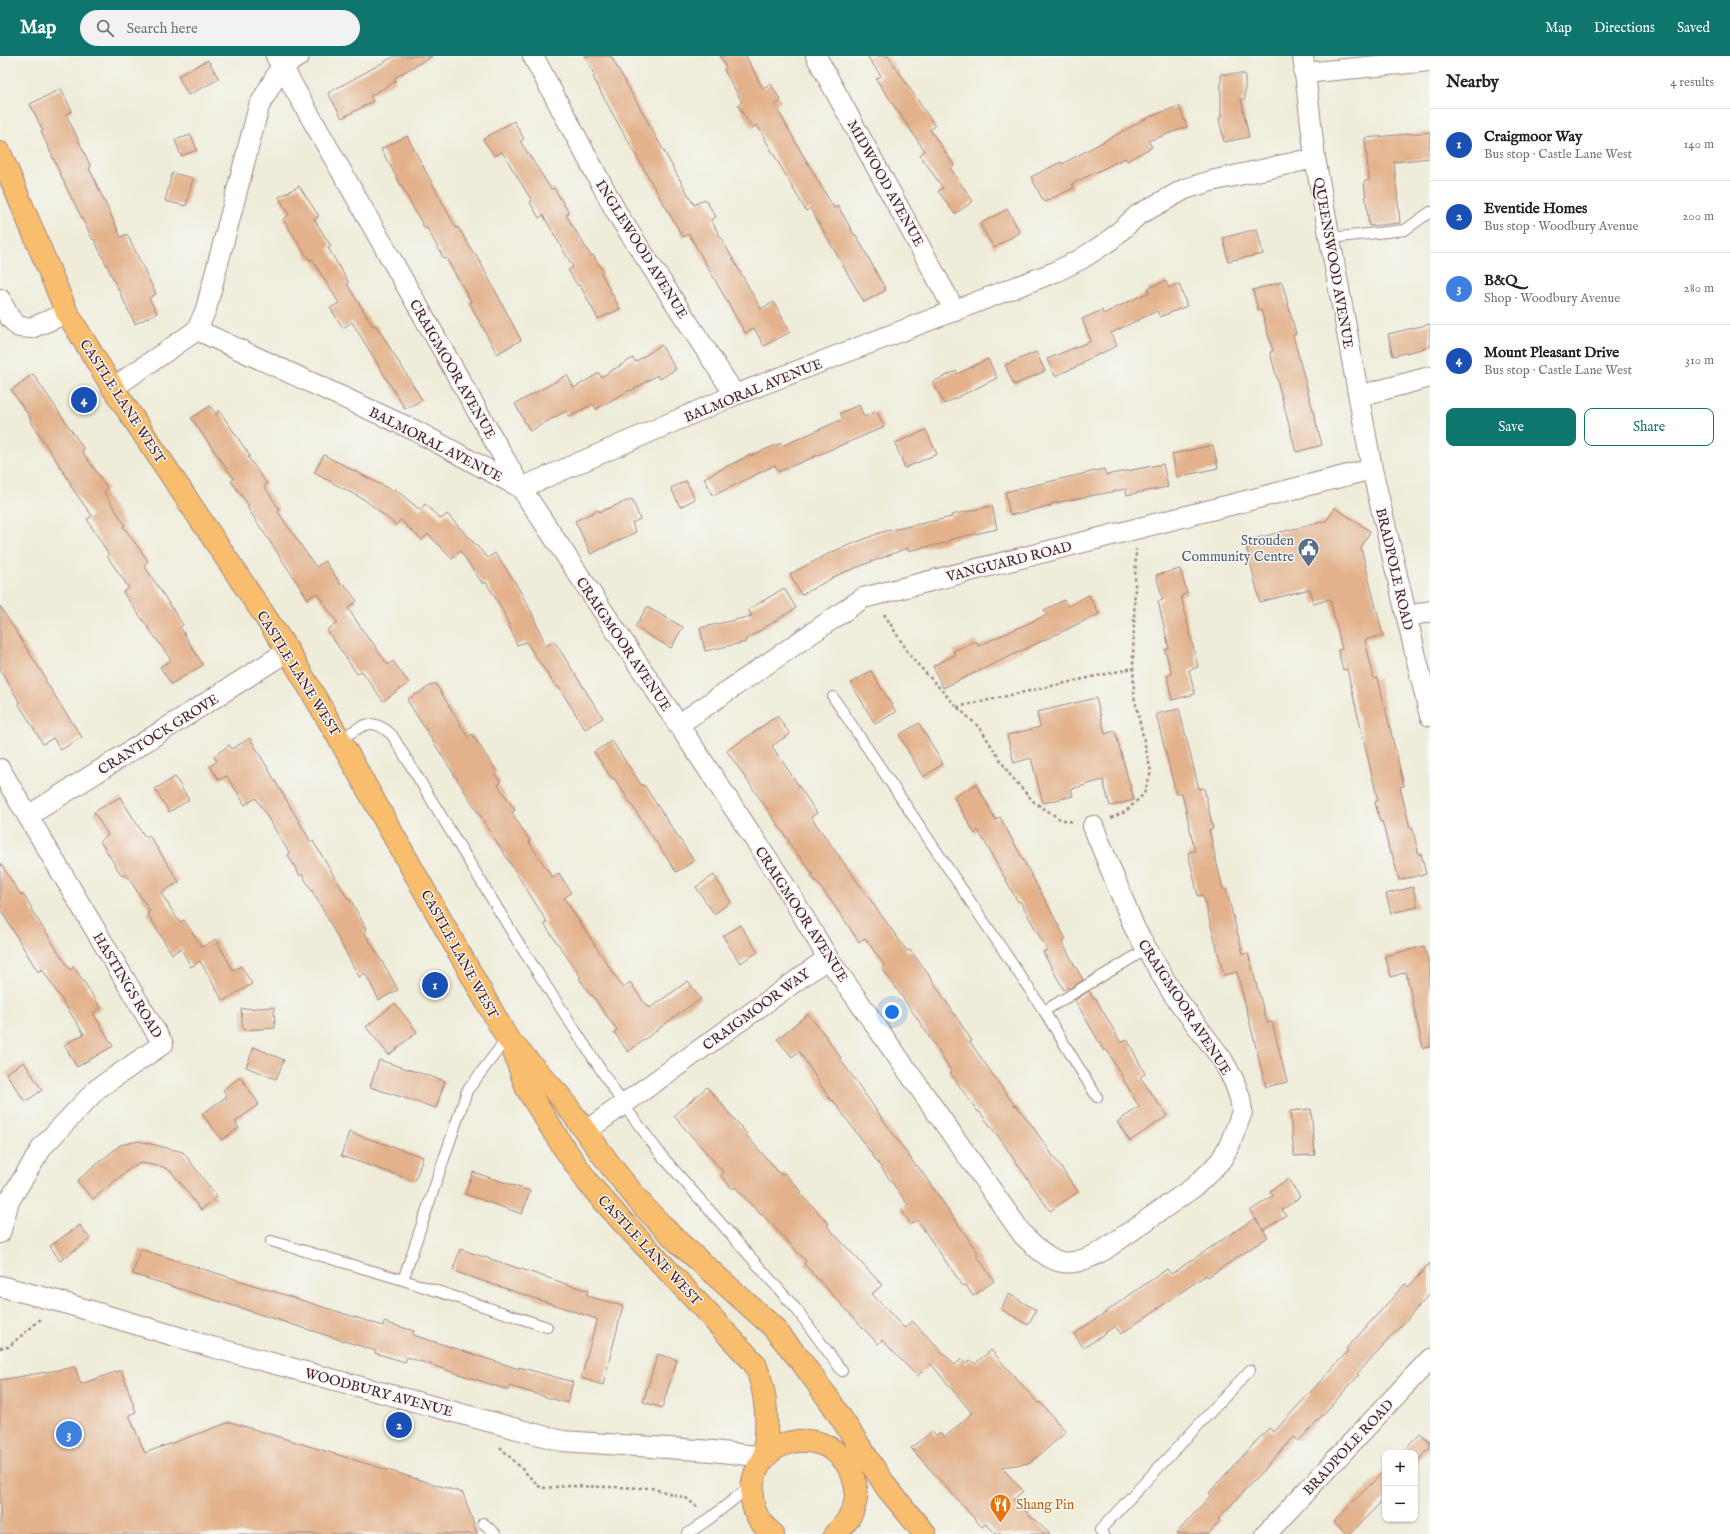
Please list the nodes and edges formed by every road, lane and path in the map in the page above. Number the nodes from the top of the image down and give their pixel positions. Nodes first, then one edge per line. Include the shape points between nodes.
1 (299, 56) edge
2 (533, 56) edge
3 (816, 56) edge
4 (278, 61) edge
5 (1430, 61) edge
6 (1304, 65) edge
7 (0, 153) edge
8 (1315, 158) junction
9 (1430, 212) edge
10 (1330, 238) junction
11 (0, 299) edge
12 (955, 311) junction
13 (67, 313) junction
14 (197, 330) junction
15 (1430, 378) edge
16 (113, 388) junction
17 (735, 395) junction
18 (1359, 396) junction
19 (1372, 469) junction
20 (521, 488) junction
21 (1137, 528) junction
22 (872, 595) junction
23 (1430, 611) edge
24 (1407, 617) junction
25 (288, 651) junction
26 (1133, 668) junction
27 (833, 697) dead end
28 (957, 707) junction
29 (1430, 716) edge
30 (678, 725) junction
31 (340, 740) junction
32 (0, 769) edge
33 (28, 816) junction
34 (1093, 826) junction
35 (1147, 949) junction
36 (828, 958) junction
37 (1044, 1011) junction
38 (509, 1041) junction
39 (1097, 1097) dead end
40 (623, 1104) junction
41 (586, 1131) junction
42 (0, 1233) edge
43 (272, 1241) dead end
44 (403, 1280) junction
45 (0, 1286) edge
46 (61, 1302) junction
47 (547, 1327) dead end
48 (0, 1348) edge
49 (1430, 1359) edge
50 (1250, 1370) dead end
51 (842, 1371) dead end
52 (830, 1401) junction
53 (496, 1444) dead end
54 (838, 1452) junction
55 (764, 1457) junction
56 (852, 1471) junction
57 (752, 1485) junction
58 (888, 1488) junction
59 (709, 1519) junction
60 (483, 1523) dead end
61 (496, 1534) edge
62 (687, 1534) edge
63 (773, 1534) edge
64 (835, 1534) edge
65 (925, 1534) edge
66 (1103, 1534) edge
67 (1266, 1534) edge

1 - 4 street
2 - 17 street, INGLEWOOD AVENUE via 618,215
3 - 12 street, MIDWOOD AVENUE
4 - 14 street via 259,106 206,309
4 - 20 street, CRAIGMOOR AVENUE
5 - 6 street
6 - 8 street, QUEENSWOOD AVENUE
7 - 13 main road, CASTLE LANE WEST
8 - 10 street, QUEENSWOOD AVENUE
8 - 12 street, BALMORAL AVENUE via 1185,189 1138,215 1109,241 1081,259 1055,272
9 - 10 lane via 1405,230
10 - 18 street, QUEENSWOOD AVENUE
11 - 13 street via 9,317 19,327 31,328
12 - 17 street, BALMORAL AVENUE
13 - 16 main road, CASTLE LANE WEST
14 - 16 street
14 - 20 street, BALMORAL AVENUE via 416,432
15 - 18 street
16 - 25 main road, CASTLE LANE WEST
17 - 20 street, BALMORAL AVENUE
18 - 19 street, QUEENSWOOD AVENUE
19 - 21 street, VANGUARD ROAD
19 - 24 street, BRADPOLE ROAD
20 - 30 street, CRAIGMOOR AVENUE
21 - 22 street, VANGUARD ROAD
21 - 26 path
22 - 28 path via 911,657
22 - 30 street, VANGUARD ROAD via 863,598
23 - 24 street
24 - 29 street, BRADPOLE ROAD
25 - 31 main road, CASTLE LANE WEST
25 - 33 street, CRANTOCK GROVE
26 - 28 path
26 - 34 path via 1134,696 1151,772 1144,794 1125,812
27 - 37 lane
28 - 34 path via 980,728 1010,775 1034,802 1060,819
30 - 36 street, CRAIGMOOR AVENUE via 781,879
31 - 38 main road, CASTLE LANE WEST
31 - 40 lane via 370,723 377,724 392,735 521,947
32 - 33 street, HASTINGS ROAD
33 - 42 street, HASTINGS ROAD via 163,1044 97,1089 43,1146 9,1201
34 - 35 street, CRAIGMOOR AVENUE via 1134,929
35 - 36 street, CRAIGMOOR AVENUE via 1173,994 1222,1059 1234,1081 1242,1112 1221,1160 1194,1188 1104,1250 1090,1258 1068,1263 1058,1262 1041,1252 1023,1235
35 - 37 lane
36 - 40 street, CRAIGMOOR WAY
37 - 39 lane
38 - 41 main road, CASTLE LANE WEST via 560,1095
38 - 44 lane via 466,1090
38 - 55 main road, CASTLE LANE WEST via 527,1089 589,1184 755,1364 766,1404 767,1433
40 - 41 street, CRAIGMOOR WAY
40 - 51 lane via 662,1156 797,1310
41 - 52 main road, CASTLE LANE WEST via 643,1206 676,1240 772,1326
43 - 44 lane
44 - 47 lane
45 - 46 street, WOODBURY AVENUE
46 - 48 path via 8,1346
46 - 55 street, WOODBURY AVENUE via 212,1347 562,1441
49 - 67 street, BRADPOLE ROAD
50 - 66 lane via 1100,1530
52 - 54 main road, CASTLE LANE WEST
52 - 58 main road, CASTLE LANE WEST
53 - 59 path via 541,1488 651,1488 686,1498
54 - 55 main road via 824,1444 808,1440 792,1441 777,1447
54 - 56 main road
55 - 57 main road via 756,1470
56 - 58 main road, CASTLE LANE WEST
56 - 64 main road via 856,1501 851,1515
57 - 59 lane
57 - 63 main road via 752,1501 756,1516
58 - 65 main road, CASTLE LANE WEST
59 - 62 lane
60 - 61 lane

